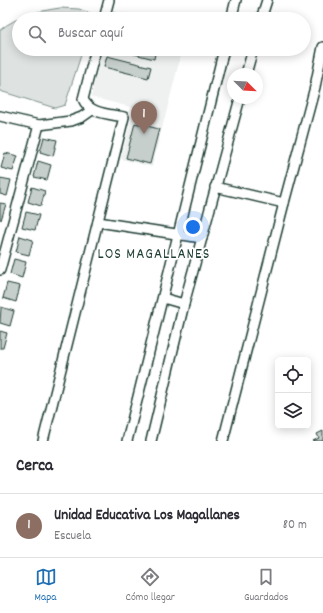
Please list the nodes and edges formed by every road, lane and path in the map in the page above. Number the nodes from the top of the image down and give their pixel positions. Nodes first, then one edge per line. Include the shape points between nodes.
1 (109, 0) edge
2 (236, 0) edge
3 (267, 0) edge
4 (106, 12) edge
5 (233, 12) edge
6 (263, 12) edge
7 (323, 47) edge
8 (94, 56) edge
9 (222, 56) edge
10 (251, 56) edge
11 (248, 68) edge
12 (238, 104) edge
13 (92, 110) junction
14 (0, 116) edge
15 (39, 125) junction
16 (215, 187) junction
17 (284, 203) junction
18 (98, 222) junction
19 (178, 235) junction
20 (202, 238) junction
21 (0, 270) edge
22 (163, 298) junction
23 (184, 304) junction
24 (43, 441) edge
25 (127, 441) edge
26 (151, 441) edge
27 (223, 441) edge

1 - 4 street
2 - 5 street
3 - 6 street
7 - 17 street
8 - 13 street via 82,99
9 - 19 street
10 - 11 street
12 - 16 street
13 - 15 street via 82,117
13 - 18 street via 124,116
14 - 15 street
15 - 21 street
16 - 17 street
16 - 20 street
17 - 27 street
18 - 19 street
18 - 24 street
19 - 20 street
19 - 22 street
20 - 23 street
22 - 23 street
22 - 25 street
23 - 26 street

